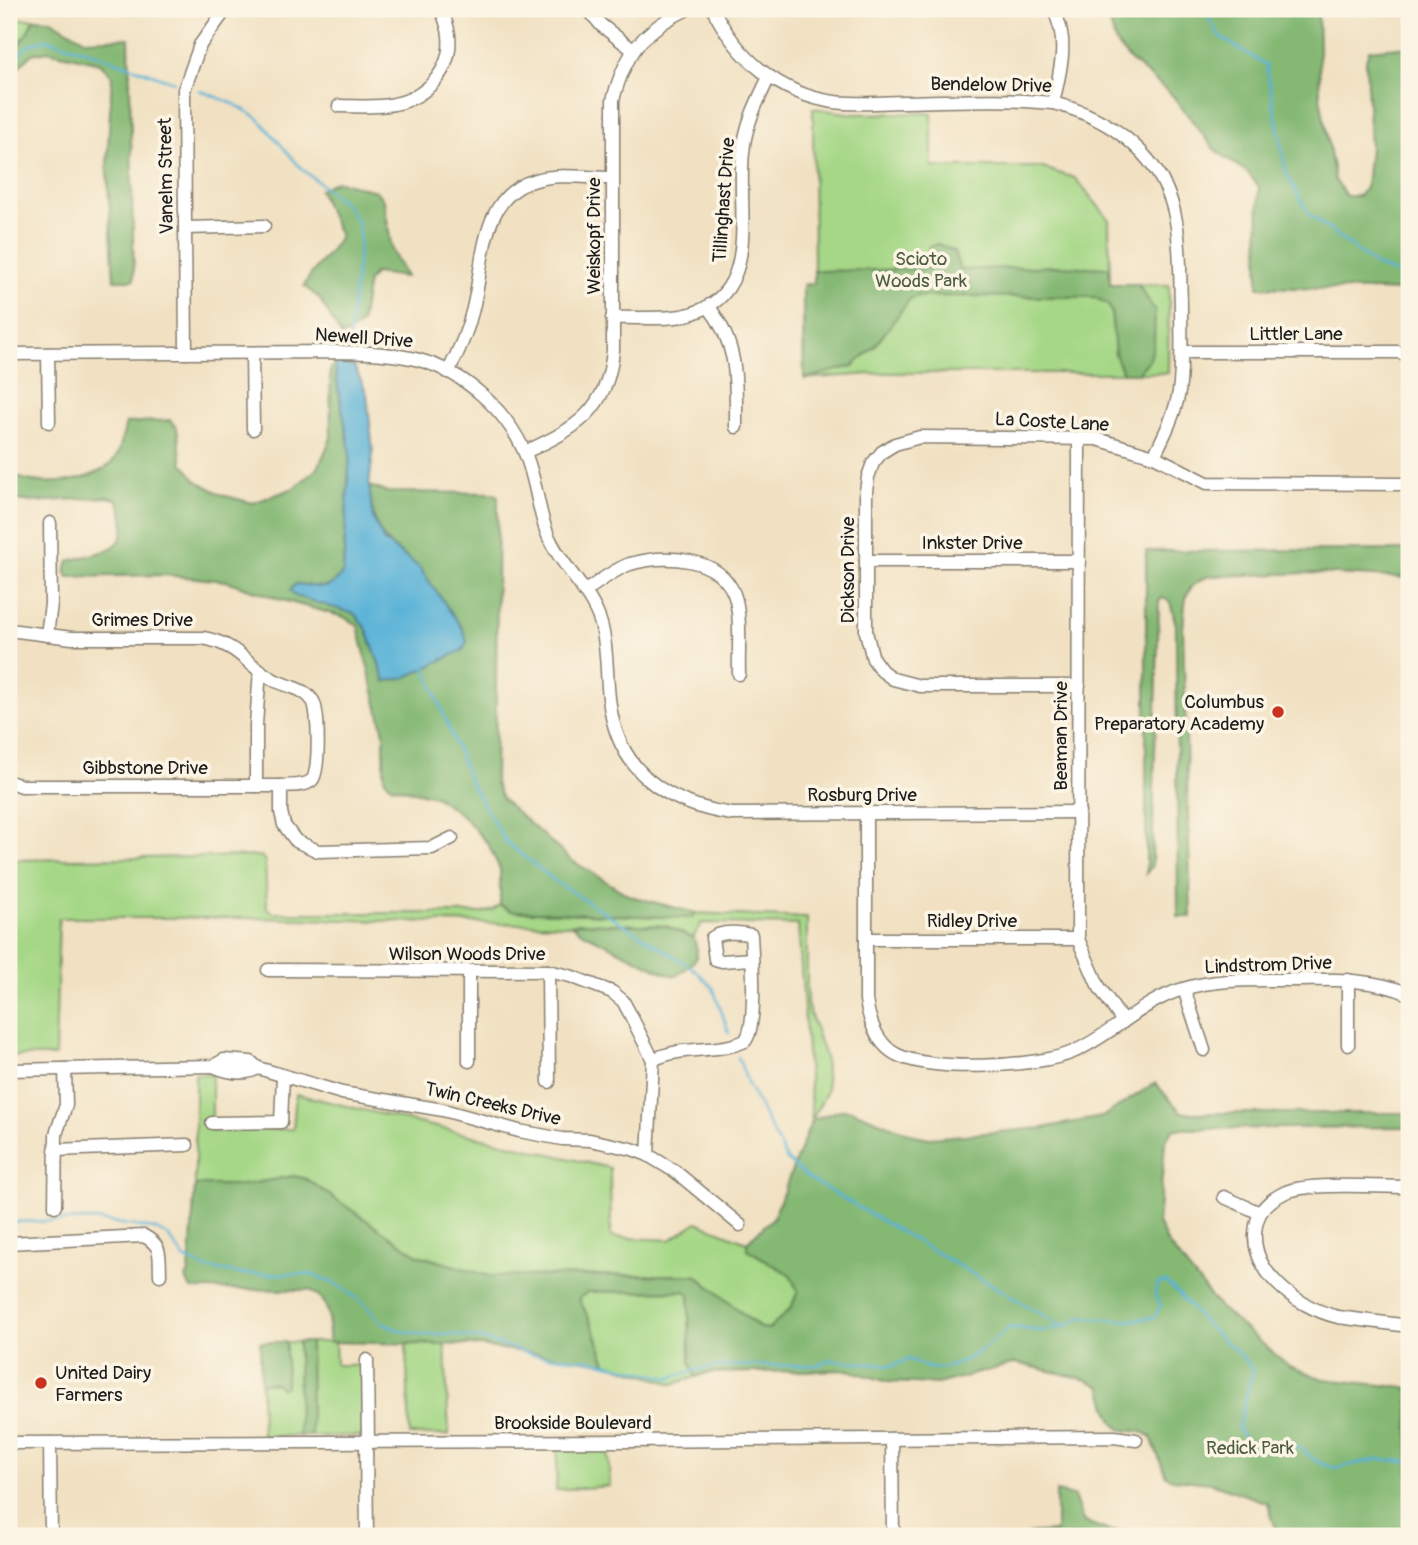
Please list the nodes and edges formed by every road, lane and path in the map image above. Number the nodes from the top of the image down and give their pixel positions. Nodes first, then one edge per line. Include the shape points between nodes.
1 (226, 9) edge
2 (441, 9) edge
3 (588, 9) edge
4 (688, 9) edge
5 (713, 9) edge
6 (1053, 9) edge
7 (633, 50) junction
8 (769, 77) junction
9 (1053, 103) junction
10 (340, 106) dead end
11 (611, 178) junction
12 (264, 226) dead end
13 (185, 228) junction
14 (708, 306) junction
15 (612, 318) junction
16 (1182, 352) junction
17 (186, 353) junction
18 (9, 354) edge
19 (48, 354) junction
20 (252, 354) junction
21 (1409, 355) edge
22 (448, 372) junction
23 (49, 422) dead end
24 (736, 427) dead end
25 (253, 429) dead end
26 (1079, 438) junction
27 (895, 444) joint
28 (525, 452) junction
29 (1154, 456) junction
30 (1409, 483) edge
31 (50, 523) dead end
32 (1079, 561) junction
33 (866, 562) junction
34 (584, 592) junction
35 (9, 630) edge
36 (47, 635) junction
37 (260, 670) junction
38 (739, 674) dead end
39 (1079, 686) junction
40 (9, 782) edge
41 (652, 783) joint
42 (256, 786) junction
43 (281, 786) junction
44 (1079, 812) junction
45 (866, 813) junction
46 (452, 838) dead end
47 (866, 939) junction
48 (1078, 939) junction
49 (752, 959) dead end
50 (268, 970) dead end
51 (469, 971) junction
52 (548, 971) junction
53 (1348, 980) junction
54 (1184, 989) junction
55 (1409, 994) edge
56 (1123, 1023) junction
57 (1348, 1045) dead end
58 (1204, 1050) dead end
59 (653, 1060) junction
60 (469, 1061) dead end
61 (65, 1069) junction
62 (9, 1070) edge
63 (283, 1076) junction
64 (549, 1082) dead end
65 (212, 1123) dead end
66 (187, 1145) dead end
67 (55, 1150) junction
68 (648, 1155) junction
69 (1409, 1187) edge
70 (1224, 1197) dead end
71 (55, 1206) dead end
72 (1259, 1213) junction
73 (740, 1225) dead end
74 (9, 1243) edge
75 (160, 1275) dead end
76 (1409, 1326) edge
77 (367, 1360) dead end
78 (892, 1439) junction
79 (1136, 1440) dead end
80 (367, 1442) junction
81 (9, 1443) edge
82 (50, 1443) junction
83 (51, 1536) edge
84 (367, 1536) edge
85 (893, 1536) edge

1 - 13 street, Vanelm Street via 200,45 184,90
2 - 10 street via 449,31 448,52 441,72 427,89 397,104
3 - 7 street
4 - 7 street, Weiskopf Drive via 655,27
5 - 8 street, Bendelow Drive via 733,44
6 - 9 street via 1063,48
7 - 11 street, Weiskopf Drive via 613,100
8 - 9 street, Bendelow Drive via 796,92 836,102
8 - 14 street, Tillinghast Drive via 751,116 742,155 741,263 725,291
9 - 16 street, Bendelow Drive via 1102,121 1151,161 1176,218
11 - 15 street, Weiskopf Drive
11 - 22 street via 537,179 509,193 498,205 486,234 473,311
12 - 13 street
13 - 17 street, Vanelm Street
14 - 15 street via 682,316
14 - 24 street via 732,351
15 - 28 street, Weiskopf Drive via 612,363 598,402 572,428
16 - 21 street, Littler Lane
16 - 29 street, Bendelow Drive via 1179,393
17 - 19 street, Newell Drive
17 - 20 street, Newell Drive
18 - 19 street, Newell Drive
19 - 23 street
20 - 22 street, Newell Drive via 357,352 421,360
20 - 25 street
22 - 28 street, Newell Drive via 493,406
26 - 27 street, La Coste Lane via 920,437
26 - 29 street, La Coste Lane via 1115,443
26 - 32 street, Beaman Drive
27 - 33 street, Dickson Drive via 882,452 868,477
28 - 34 street, Newell Drive via 548,536
29 - 30 street, La Coste Lane via 1207,483
31 - 36 street
32 - 33 street, Inkster Drive
32 - 39 street, Beaman Drive
33 - 39 street, Dickson Drive via 868,645 873,659 893,679 920,686
34 - 38 street via 618,569 642,561 705,564 726,579 735,596
34 - 41 street, Newell Drive via 600,622 607,651 610,706 618,737 624,752
35 - 36 street, Grimes Drive
36 - 37 street, Grimes Drive via 203,638 238,651
37 - 42 street
37 - 43 street, Grimes Drive via 305,693 316,710 316,775 307,783
39 - 44 street, Beaman Drive
40 - 42 street, Gibbstone Drive via 22,786
41 - 45 street, Rosburg Drive via 690,805 732,814
42 - 43 street, Gibbstone Drive
43 - 46 street via 284,825 296,841 318,851 432,848
44 - 45 street, Rosburg Drive
44 - 48 street, Beaman Drive
45 - 47 street, Lindstrom Drive
47 - 48 street, Ridley Drive
47 - 56 street, Lindstrom Drive via 870,1021 885,1045 905,1059 937,1065 1026,1064 1069,1054
48 - 56 street, Beaman Drive via 1098,985
49 - 59 street via 752,1028 745,1041
50 - 51 street, Wilson Woods Drive
51 - 52 street, Wilson Woods Drive
51 - 60 street
52 - 59 street, Wilson Woods Drive via 594,984 623,1001
52 - 64 street
53 - 54 street, Lindstrom Drive via 1233,981
53 - 55 street, Lindstrom Drive
53 - 57 street
54 - 56 street, Lindstrom Drive via 1167,994
54 - 58 street
59 - 68 street, Wilson Woods Drive
61 - 62 street, Twin Creeks Drive
61 - 63 street, Twin Creeks Drive via 213,1066 250,1073 266,1069
61 - 67 street via 66,1105
63 - 65 street via 281,1122
63 - 68 street, Twin Creeks Drive via 342,1093
66 - 67 street
67 - 71 street
68 - 73 street, Twin Creeks Drive
69 - 72 street via 1289,1191
70 - 72 street
72 - 76 street via 1255,1248 1273,1280 1327,1315
74 - 75 street via 144,1236 159,1248
77 - 80 street
78 - 79 street, Brookside Boulevard
78 - 80 street, Brookside Boulevard
78 - 85 street
80 - 82 street, Brookside Boulevard
80 - 84 street
81 - 82 street, Brookside Boulevard
82 - 83 street

